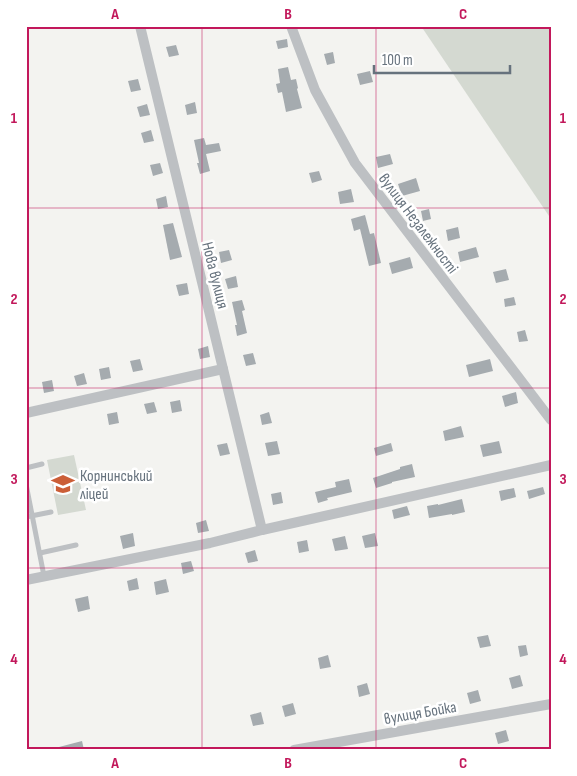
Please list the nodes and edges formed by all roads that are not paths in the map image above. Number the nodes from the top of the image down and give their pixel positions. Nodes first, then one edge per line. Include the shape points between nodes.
1 (140, 26) edge
2 (291, 26) edge
3 (223, 369) junction
4 (26, 413) edge
5 (551, 420) edge
6 (42, 464) dead end
7 (551, 464) edge
8 (26, 468) edge
9 (26, 484) edge
10 (51, 512) dead end
11 (33, 516) junction
12 (26, 517) edge
13 (262, 530) junction
14 (76, 545) dead end
15 (40, 553) junction
16 (44, 576) junction
17 (26, 580) edge
18 (551, 704) edge
19 (294, 750) edge

1 - 3 street, Нова вулиця
2 - 5 street, вулиця Незалежності via 315,90 355,163
3 - 4 street
3 - 13 street, Нова вулиця
6 - 8 lane
7 - 13 street
9 - 11 lane
10 - 11 lane
11 - 12 lane
11 - 15 lane
13 - 16 street
14 - 15 lane
15 - 16 lane
16 - 17 street
18 - 19 street, вулиця Бойка

